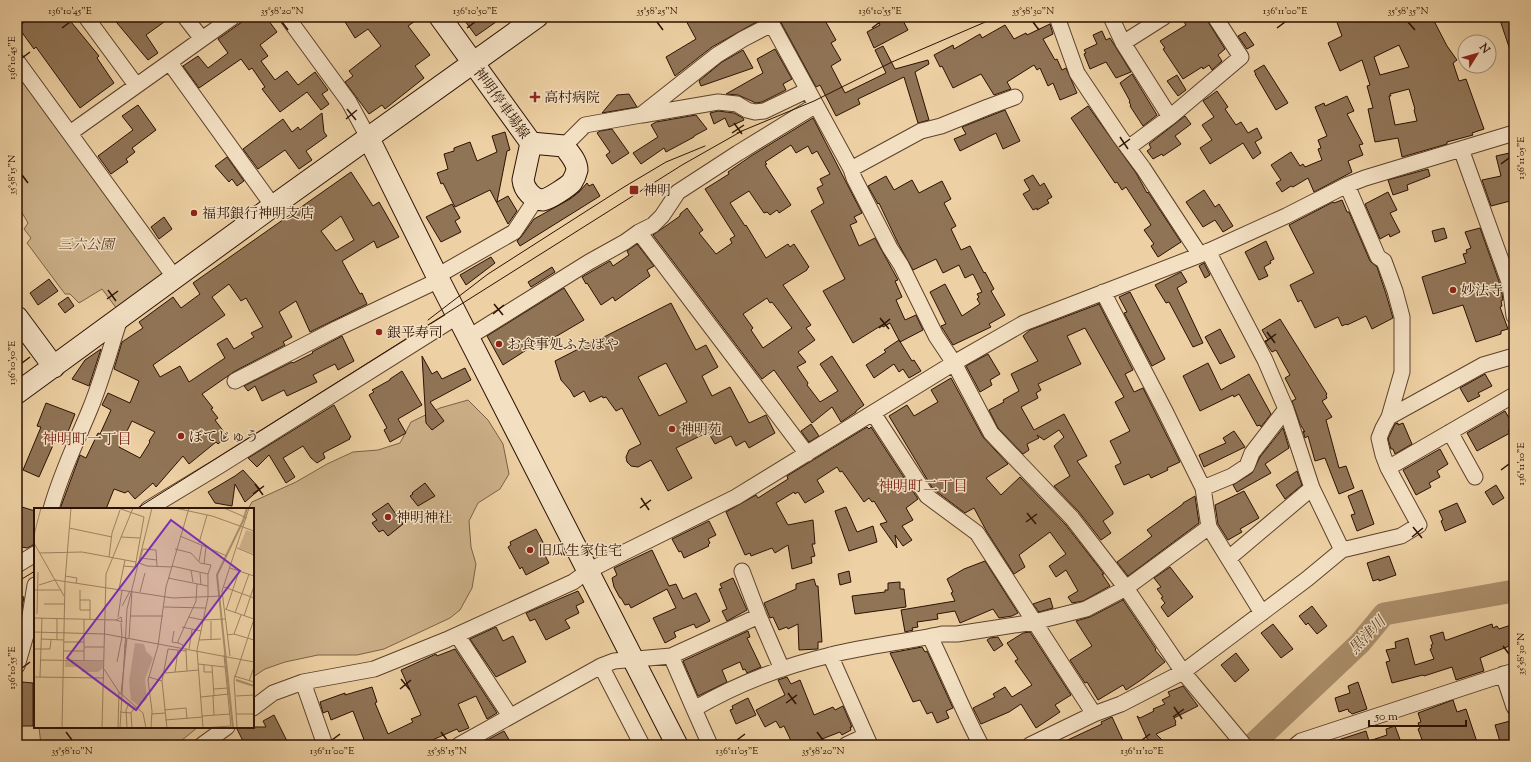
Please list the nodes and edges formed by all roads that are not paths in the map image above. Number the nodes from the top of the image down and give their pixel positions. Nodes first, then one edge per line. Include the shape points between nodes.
1 (86, 17) edge
2 (185, 17) edge
3 (233, 17) edge
4 (287, 17) edge
5 (440, 17) edge
6 (537, 17) edge
7 (1056, 17) edge
8 (1111, 17) edge
9 (1164, 17) edge
10 (1215, 17) edge
11 (770, 20) edge
12 (202, 39) junction
13 (1123, 43) junction
14 (17, 61) edge
15 (473, 62) junction
16 (170, 63) junction
17 (136, 85) junction
18 (808, 90) junction
19 (1015, 97) dead end
20 (816, 105) junction
21 (641, 115) junction
22 (1170, 117) junction
23 (70, 133) junction
24 (1514, 133) edge
25 (369, 139) junction
26 (531, 143) junction
27 (564, 146) junction
28 (1128, 148) junction
29 (1460, 149) junction
30 (851, 169) junction
31 (1346, 185) junction
32 (536, 199) junction
33 (274, 206) junction
34 (639, 232) junction
35 (1204, 253) junction
36 (175, 278) junction
37 (438, 278) junction
38 (1103, 292) junction
39 (458, 316) junction
40 (1514, 316) edge
41 (17, 317) edge
42 (120, 319) junction
43 (469, 337) junction
44 (1514, 356) edge
45 (954, 363) junction
46 (54, 367) junction
47 (235, 381) dead end
48 (17, 393) edge
49 (1514, 395) edge
50 (1286, 409) junction
51 (873, 414) junction
52 (1389, 417) junction
53 (1450, 432) junction
54 (807, 454) junction
55 (1388, 468) junction
56 (1475, 476) dead end
57 (1203, 488) junction
58 (1312, 488) junction
59 (51, 508) edge
60 (150, 508) edge
61 (1209, 527) junction
62 (1342, 550) junction
63 (34, 555) edge
64 (1229, 558) junction
65 (17, 565) edge
66 (588, 571) junction
67 (742, 571) dead end
68 (1126, 588) junction
69 (34, 591) edge
70 (1262, 613) junction
71 (759, 616) junction
72 (1034, 622) junction
73 (457, 635) junction
74 (930, 637) junction
75 (830, 655) junction
76 (671, 656) junction
77 (633, 659) junction
78 (17, 666) edge
79 (601, 666) junction
80 (782, 669) junction
81 (1183, 672) junction
82 (1508, 673) edge
83 (303, 682) junction
84 (254, 707) edge
85 (1514, 707) edge
86 (694, 709) junction
87 (1094, 714) junction
88 (510, 716) junction
89 (226, 728) edge
90 (1333, 738) edge
91 (868, 740) edge
92 (202, 745) edge
93 (325, 745) edge
94 (459, 745) edge
95 (642, 745) edge
96 (677, 745) edge
97 (710, 745) edge
98 (846, 745) edge
99 (981, 745) edge
100 (1030, 745) edge
101 (1244, 745) edge
102 (1296, 745) edge

1 - 17 street
2 - 12 street
3 - 12 street
4 - 25 street via 349,102
5 - 15 street, 神明停車場線
6 - 15 street
7 - 28 street via 1076,73
8 - 13 street
9 - 13 street
10 - 22 street via 1241,57
11 - 18 street
11 - 21 street via 717,55
12 - 16 street
13 - 22 street
14 - 23 street
15 - 25 street
15 - 26 street, 神明停車場線
16 - 17 street
16 - 33 street
17 - 23 street
18 - 20 street
18 - 21 street via 764,111 755,112 737,104 718,102
19 - 30 street via 942,126 921,131
20 - 30 street
20 - 34 street via 678,192 662,216 653,225
21 - 27 street via 585,125
22 - 28 street
23 - 36 street
24 - 29 street
25 - 33 street
25 - 37 street
26 - 27 street, 神明停車場線
26 - 32 street, 神明停車場線 via 523,180 526,190
27 - 32 street via 577,169 574,180 545,200
28 - 35 street
29 - 31 street
29 - 40 street via 1510,285
30 - 45 street via 936,336
31 - 35 street
31 - 52 street via 1378,257 1384,261 1402,318 1402,372
32 - 37 street via 514,232
33 - 36 street
34 - 43 street
34 - 54 street
35 - 38 street
35 - 50 street via 1265,360
36 - 42 street
37 - 39 street
37 - 47 street
38 - 45 street via 1024,323
38 - 57 street
39 - 43 street
39 - 60 street
41 - 46 street
42 - 46 street
42 - 59 street via 91,408 68,457
43 - 66 street
44 - 52 street via 1483,365
45 - 51 street
45 - 68 street via 991,433 1072,518
46 - 48 street
49 - 53 street
50 - 57 street via 1252,453 1247,466 1232,476
50 - 58 street
51 - 54 street
51 - 72 street via 927,496 977,533
52 - 55 street via 1379,438
53 - 55 street
53 - 56 street
54 - 66 street via 736,497
55 - 62 street via 1419,525 1400,536
57 - 61 street
58 - 62 street
58 - 64 street
61 - 64 street
61 - 68 street
62 - 70 street
63 - 65 street
64 - 70 street
66 - 73 street via 573,582
66 - 77 street
67 - 71 street
68 - 72 street via 1086,609
68 - 81 street
69 - 78 street via 28,628
70 - 81 street
71 - 76 street
71 - 80 street
72 - 74 street
72 - 87 street
73 - 83 street via 374,669
73 - 88 street
74 - 75 street
74 - 99 street
75 - 80 street
75 - 91 street
76 - 77 street
76 - 86 street
77 - 79 street via 614,661
77 - 96 street
79 - 88 street
79 - 95 street
80 - 86 street
81 - 87 street via 1121,704
81 - 101 street
82 - 85 street
82 - 90 street
83 - 84 street via 273,692
83 - 93 street
86 - 97 street
87 - 100 street
88 - 94 street
89 - 92 street
90 - 102 street via 1302,741
91 - 98 street

